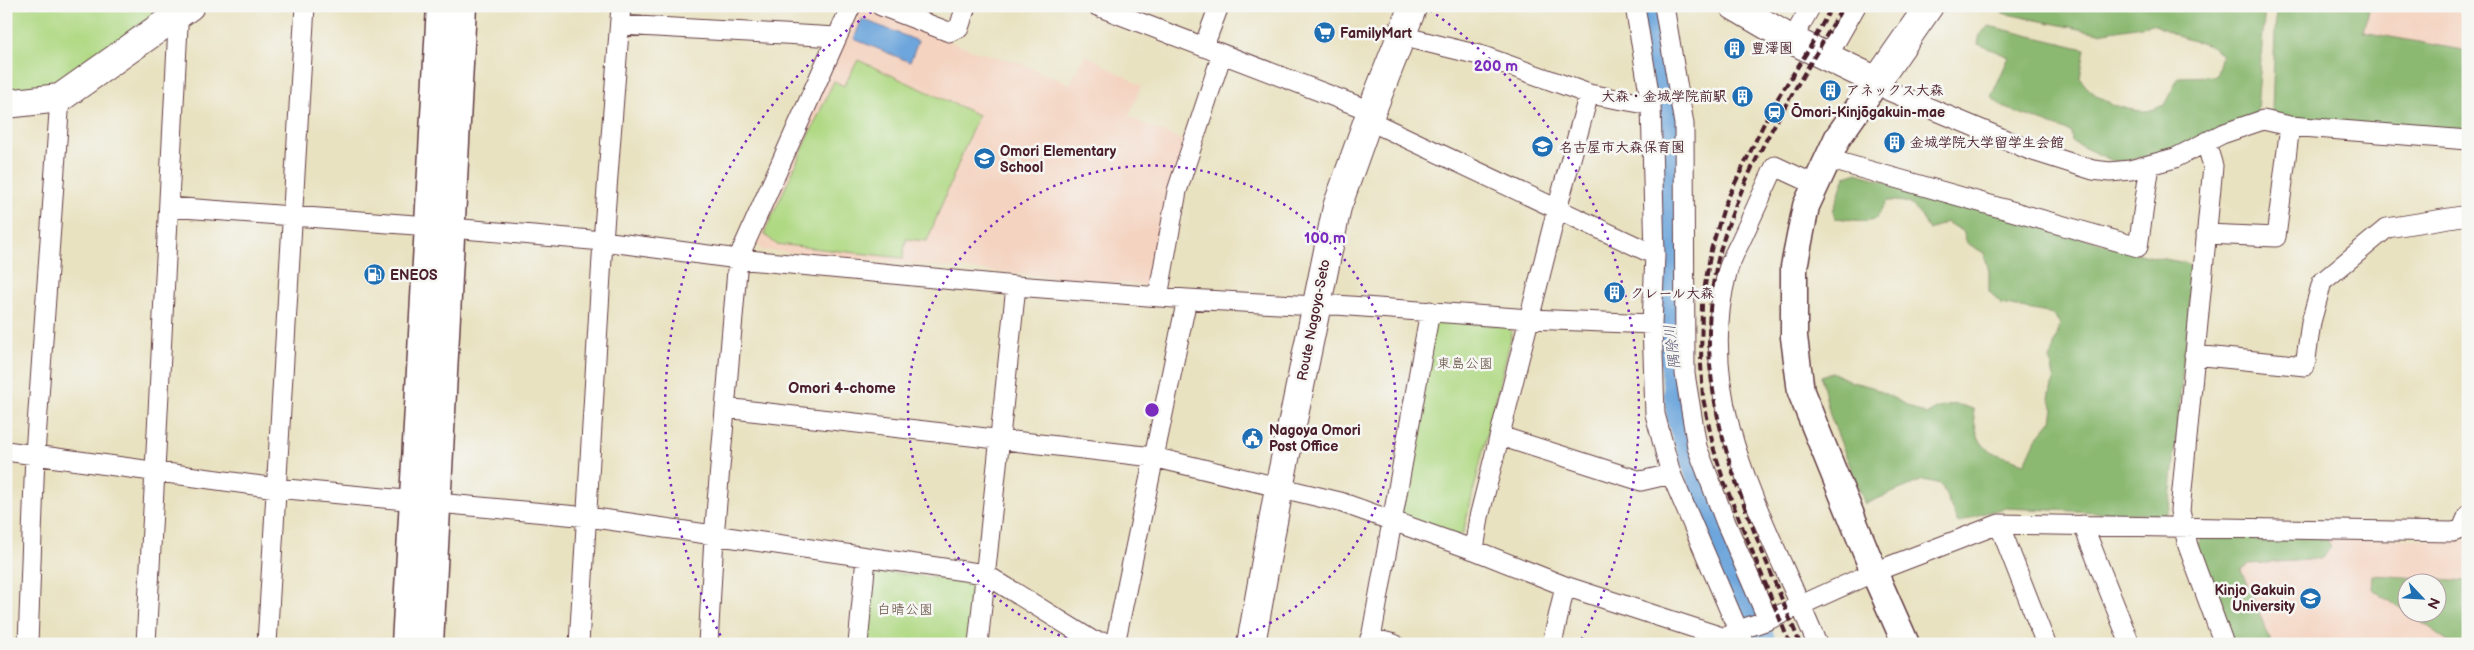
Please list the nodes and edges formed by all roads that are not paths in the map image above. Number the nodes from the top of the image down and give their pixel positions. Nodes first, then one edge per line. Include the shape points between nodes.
1 (305, 6) edge
2 (440, 6) edge
3 (463, 6) edge
4 (851, 6) edge
5 (881, 6) edge
6 (966, 6) edge
7 (1097, 6) edge
8 (1219, 6) edge
9 (1413, 6) edge
10 (1635, 6) edge
11 (1664, 6) edge
12 (1734, 6) edge
13 (1811, 6) edge
14 (1856, 6) edge
15 (1929, 6) edge
16 (182, 9) edge
17 (620, 15) edge
18 (1401, 36) junction
19 (837, 37) junction
20 (1792, 40) junction
21 (1204, 46) junction
22 (1222, 54) junction
23 (1827, 57) junction
24 (1877, 81) junction
25 (1589, 94) junction
26 (60, 98) junction
27 (6, 104) edge
28 (1651, 105) junction
29 (1369, 115) junction
30 (2290, 126) junction
31 (2468, 140) edge
32 (2206, 143) junction
33 (1828, 159) junction
34 (2150, 165) junction
35 (1816, 185) junction
36 (169, 207) junction
37 (1557, 209) junction
38 (2468, 214) edge
39 (293, 215) junction
40 (440, 227) junction
41 (2206, 234) junction
42 (603, 240) junction
43 (1655, 255) junction
44 (738, 259) junction
45 (1016, 286) junction
46 (1158, 297) junction
47 (1187, 299) junction
48 (1316, 306) junction
49 (1430, 311) junction
50 (1530, 319) junction
51 (1652, 324) junction
52 (2194, 355) junction
53 (725, 408) junction
54 (1500, 436) junction
55 (999, 441) junction
56 (6, 451) edge
57 (35, 454) junction
58 (1153, 457) junction
59 (154, 472) junction
60 (1671, 474) junction
61 (276, 488) junction
62 (1279, 488) junction
63 (425, 502) junction
64 (2468, 515) edge
65 (588, 517) junction
66 (1392, 521) junction
67 (1999, 524) junction
68 (2082, 525) junction
69 (2183, 527) junction
70 (714, 537) junction
71 (1474, 550) junction
72 (866, 558) junction
73 (1874, 572) junction
74 (985, 574) junction
75 (1565, 586) junction
76 (1801, 605) junction
77 (1752, 628) edge
78 (1370, 641) edge
79 (1116, 643) edge
80 (28, 644) edge
81 (146, 644) edge
82 (267, 644) edge
83 (405, 644) edge
84 (430, 644) edge
85 (579, 644) edge
86 (708, 644) edge
87 (858, 644) edge
88 (978, 644) edge
89 (1251, 644) edge
90 (1394, 644) edge
91 (1552, 644) edge
92 (1817, 644) edge
93 (1906, 644) edge
94 (2046, 644) edge
95 (2130, 644) edge
96 (2224, 644) edge

1 - 39 street
2 - 40 street
3 - 40 street
4 - 19 street
5 - 6 street via 949,32 958,28
7 - 21 street
8 - 21 street
9 - 18 main road, Route Nagoya-Seto
10 - 28 street
11 - 77 street via 1684,124 1685,374 1697,448 1726,523
12 - 20 main road
13 - 20 street
14 - 23 street
15 - 24 main road
16 - 26 main road
16 - 36 street
17 - 19 street
17 - 42 street
18 - 25 street via 1483,56
18 - 29 main road, Route Nagoya-Seto
19 - 44 street
20 - 23 main road
21 - 22 street
22 - 29 street
22 - 46 street via 1177,191
23 - 24 main road
24 - 33 street via 1838,137
24 - 34 street via 1889,91 2013,142 2093,170 2110,172
25 - 28 street
25 - 37 street
26 - 27 main road
26 - 57 street
28 - 43 street
29 - 37 street
29 - 48 main road, Route Nagoya-Seto via 1337,207
30 - 31 street
30 - 32 street via 2263,120
30 - 41 street via 2276,237
32 - 34 street via 2175,158
32 - 41 street via 2212,166
33 - 34 street via 2138,247
33 - 35 street
35 - 73 street via 1806,206 1794,267 1794,337 1801,392
35 - 76 street via 1775,166 1728,272 1720,313 1722,400 1736,453 1759,515
36 - 39 street
36 - 59 street
37 - 43 street
37 - 50 street
38 - 52 street via 2387,228 2322,282 2305,366
39 - 40 street
39 - 61 street
40 - 42 street
40 - 63 street
41 - 52 street
42 - 44 street
42 - 65 street
43 - 51 street
44 - 45 street
44 - 53 street
45 - 46 street
45 - 55 street
46 - 47 street
47 - 48 street
47 - 58 street
48 - 49 street
48 - 62 main road, Route Nagoya-Seto
49 - 50 street
49 - 66 street
50 - 51 street
50 - 54 street
51 - 60 street via 1655,414
52 - 69 street via 2180,511
53 - 55 street
53 - 70 street
54 - 60 street via 1641,481
54 - 71 street
55 - 58 street
55 - 74 street
56 - 57 street
57 - 59 street
57 - 80 street
58 - 62 street
58 - 79 street
59 - 61 street
59 - 81 street
60 - 77 street
61 - 63 street
61 - 82 street
62 - 66 street via 1340,502
62 - 89 main road, Route Nagoya-Seto
63 - 65 street
63 - 83 street
63 - 84 street
64 - 69 street via 2462,529 2453,532
65 - 70 street
65 - 85 street
66 - 71 street
66 - 78 street
67 - 68 street
67 - 73 street
67 - 94 street
68 - 69 street
68 - 95 street
69 - 96 street
70 - 72 street
70 - 86 street
71 - 75 street
72 - 74 street
72 - 87 street
73 - 76 street
73 - 93 street
74 - 79 street via 1093,641
74 - 88 street
75 - 77 street via 1725,638
75 - 91 street
76 - 77 street
76 - 92 street
78 - 90 street

